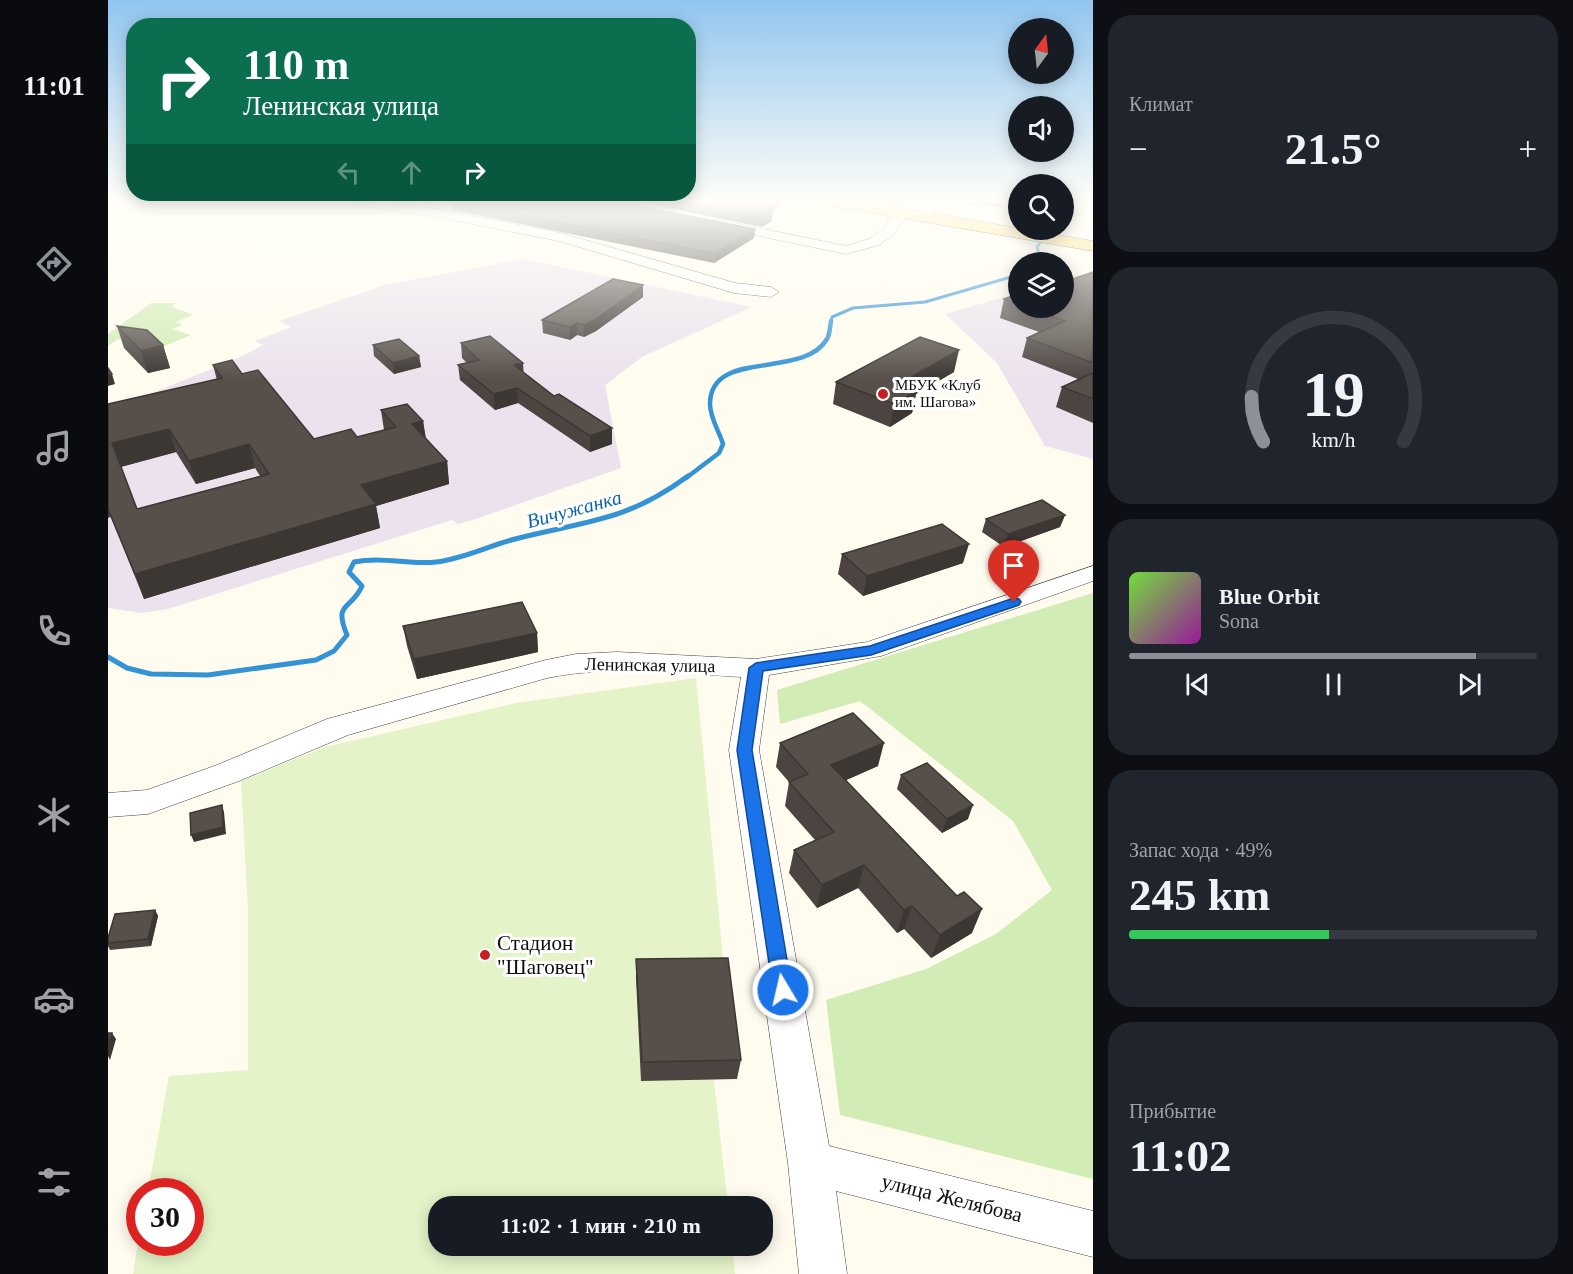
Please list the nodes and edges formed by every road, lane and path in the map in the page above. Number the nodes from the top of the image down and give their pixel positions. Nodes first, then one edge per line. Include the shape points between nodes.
1 (641, 260) edge
2 (771, 292) dead end
3 (1093, 573) edge
4 (756, 668) junction
5 (108, 806) edge
6 (810, 1163) junction
7 (1093, 1234) edge
8 (823, 1274) edge

1 - 2 street via 734,288
3 - 4 street, Ленинская улица via 871,650
4 - 5 street, Ленинская улица via 617,661 556,667 338,727 148,802
4 - 6 street via 744,750
6 - 7 street, улица Желябова
6 - 8 street

